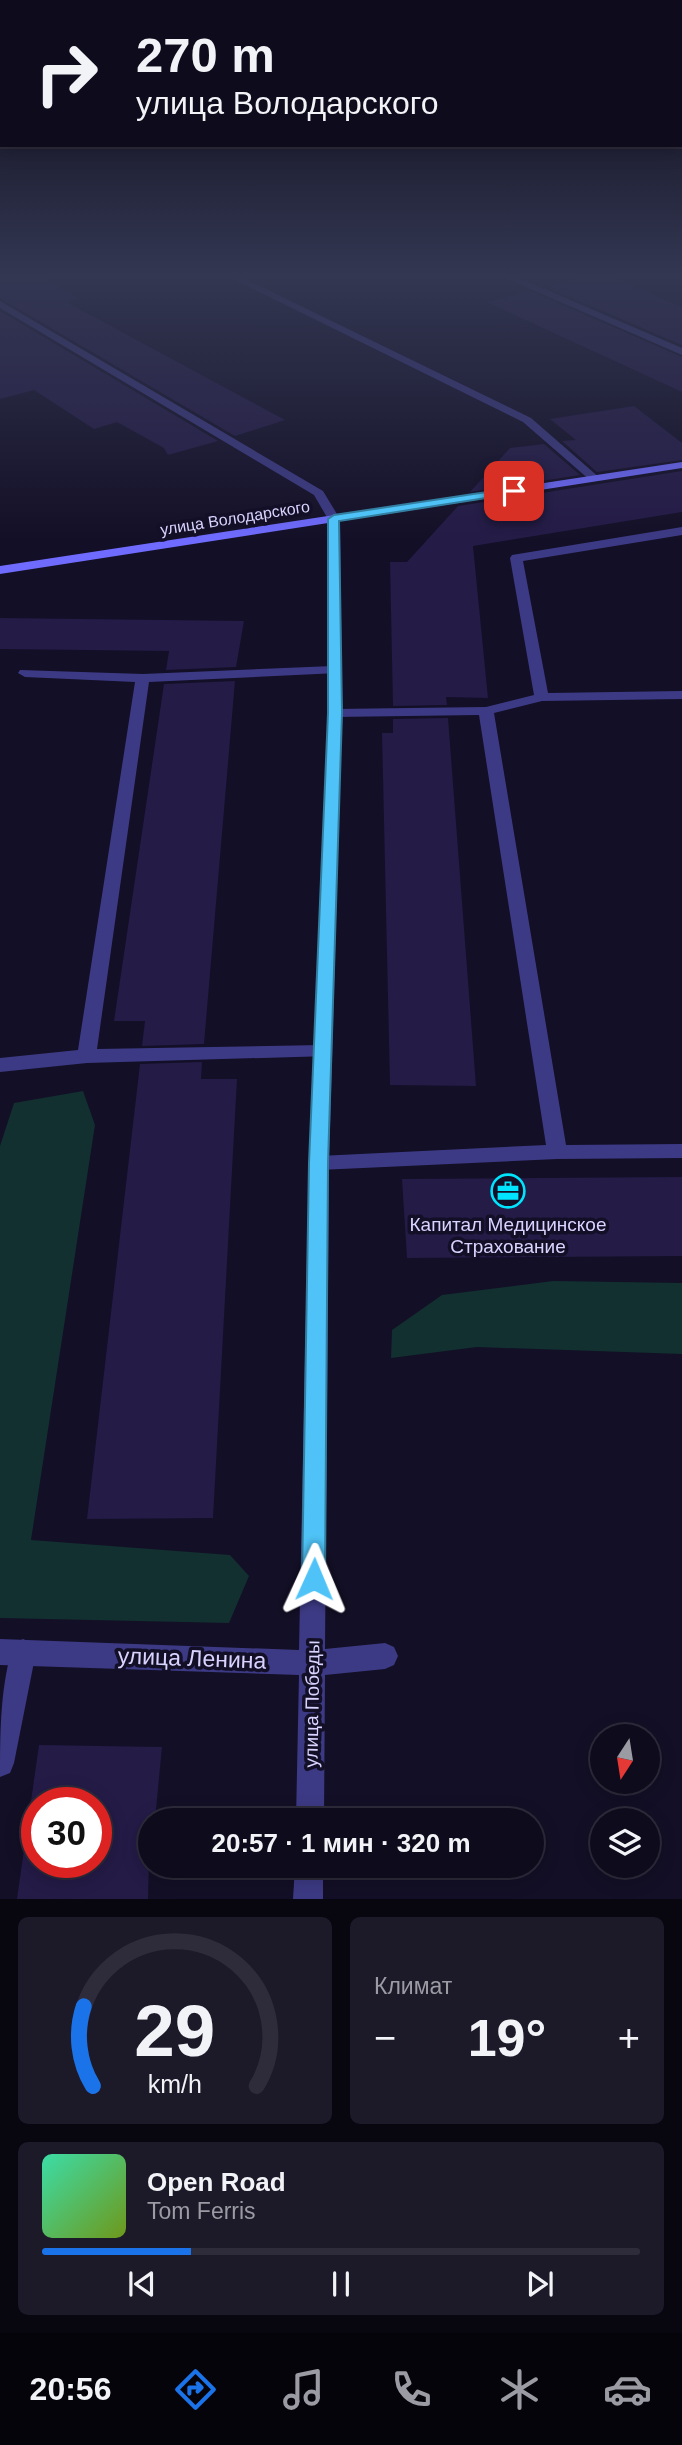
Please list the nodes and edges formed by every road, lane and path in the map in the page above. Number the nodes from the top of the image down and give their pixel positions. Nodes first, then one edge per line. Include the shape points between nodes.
1 (101, 364) edge
2 (411, 364) edge
3 (682, 466) edge
4 (594, 479) junction
5 (334, 519) junction
6 (682, 531) edge
7 (0, 570) edge
8 (333, 670) junction
9 (25, 673) dead end
10 (143, 678) junction
11 (682, 695) edge
12 (542, 698) junction
13 (486, 711) junction
14 (335, 713) junction
15 (322, 1051) junction
16 (87, 1056) junction
17 (0, 1065) edge
18 (557, 1152) junction
19 (682, 1152) edge
20 (319, 1163) junction
21 (11, 1652) edge
22 (385, 1656) dead end
23 (313, 1663) junction
24 (0, 1763) edge
25 (310, 1808) edge
26 (309, 1878) edge
27 (308, 1899) edge

1 - 5 street via 319,493
2 - 4 street via 527,420
3 - 4 main road, улица Володарского
4 - 5 main road, улица Володарского
5 - 7 main road, улица Володарского
5 - 8 street, улица Победы
6 - 12 street via 516,558
8 - 10 street
8 - 14 street, улица Победы
9 - 10 street
10 - 16 street
11 - 12 street
12 - 13 street
13 - 14 street
13 - 18 street
14 - 15 street, улица Победы
15 - 16 street
15 - 20 street, улица Победы
16 - 17 street
18 - 19 street
18 - 20 street
20 - 23 street, улица Победы
21 - 23 street, улица Ленина
21 - 24 street
22 - 23 street, улица Ленина
23 - 25 street, улица Победы
26 - 27 street

